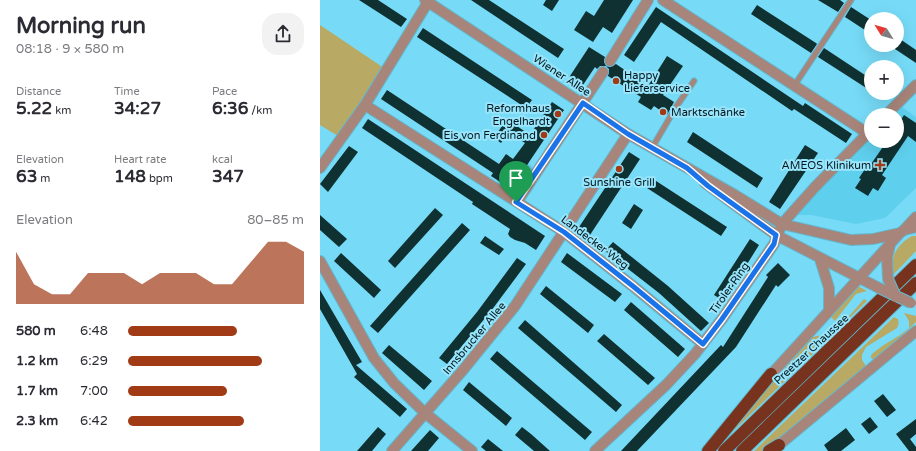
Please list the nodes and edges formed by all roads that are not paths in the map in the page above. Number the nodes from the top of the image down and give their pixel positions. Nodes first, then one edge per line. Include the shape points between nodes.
1 (648, 0) edge
2 (663, 0) edge
3 (851, 0) edge
4 (426, 1) edge
5 (610, 61) dead end
6 (603, 72) dead end
7 (694, 80) dead end
8 (916, 85) edge
9 (794, 86) junction
10 (583, 103) junction
11 (365, 105) junction
12 (893, 108) edge
13 (864, 131) edge
14 (628, 134) junction
15 (864, 138) edge
16 (652, 148) junction
17 (320, 168) edge
18 (687, 168) junction
19 (516, 202) junction
20 (916, 217) edge
21 (782, 224) junction
22 (916, 227) edge
23 (902, 231) junction
24 (564, 232) junction
25 (776, 235) junction
26 (890, 243) junction
27 (820, 259) junction
28 (320, 261) edge
29 (916, 265) edge
30 (859, 277) junction
31 (916, 283) edge
32 (896, 297) junction
33 (913, 304) edge
34 (826, 313) junction
35 (916, 331) edge
36 (703, 344) junction
37 (771, 374) junction
38 (425, 414) junction
39 (774, 449) edge
40 (392, 451) edge
41 (472, 451) edge
42 (595, 451) edge
43 (701, 451) edge
44 (708, 451) edge
45 (724, 451) edge
46 (742, 451) edge

1 - 5 street
2 - 9 street
3 - 9 lane
4 - 10 street, Wiener Allee
4 - 11 street
6 - 10 street
7 - 16 lane
8 - 12 street
9 - 13 street
10 - 14 street, Wiener Allee
10 - 19 street
11 - 17 street
11 - 19 street, Landecker Weg
14 - 16 street, Wiener Allee
14 - 24 street, Innsbrucker Allee
15 - 21 street, Tiroler Ring
16 - 18 street, Wiener Allee
18 - 21 street, Wiener Allee
18 - 25 street, Wiener Allee
19 - 24 street, Landecker Weg
20 - 23 street
21 - 23 street, Wiener Allee via 851,240 873,239
21 - 25 street, Tiroler Ring
22 - 23 street, Wiener Allee
23 - 26 street, Preetzer Chaussee
24 - 36 street, Landecker Weg
24 - 38 street, Innsbrucker Allee via 511,311
25 - 27 street, Wiener Allee
25 - 36 street, Tiroler Ring via 774,244
26 - 30 street, Preetzer Chaussee
26 - 32 street, bridge via 887,258 888,279
27 - 30 street, Wiener Allee
27 - 34 street, Preetzer Chaussee via 829,288
28 - 38 street via 374,358
29 - 45 highway, Preetzer Chaussee
30 - 32 street, Wiener Allee, bridge
30 - 34 street, Preetzer Chaussee
31 - 46 highway
32 - 33 street, Wiener Allee, bridge
34 - 37 street, Preetzer Chaussee
35 - 39 street
36 - 42 street, Tiroler Ring via 666,385
37 - 43 street, Preetzer Chaussee
37 - 44 highway
38 - 40 street, Innsbrucker Allee
38 - 41 street

